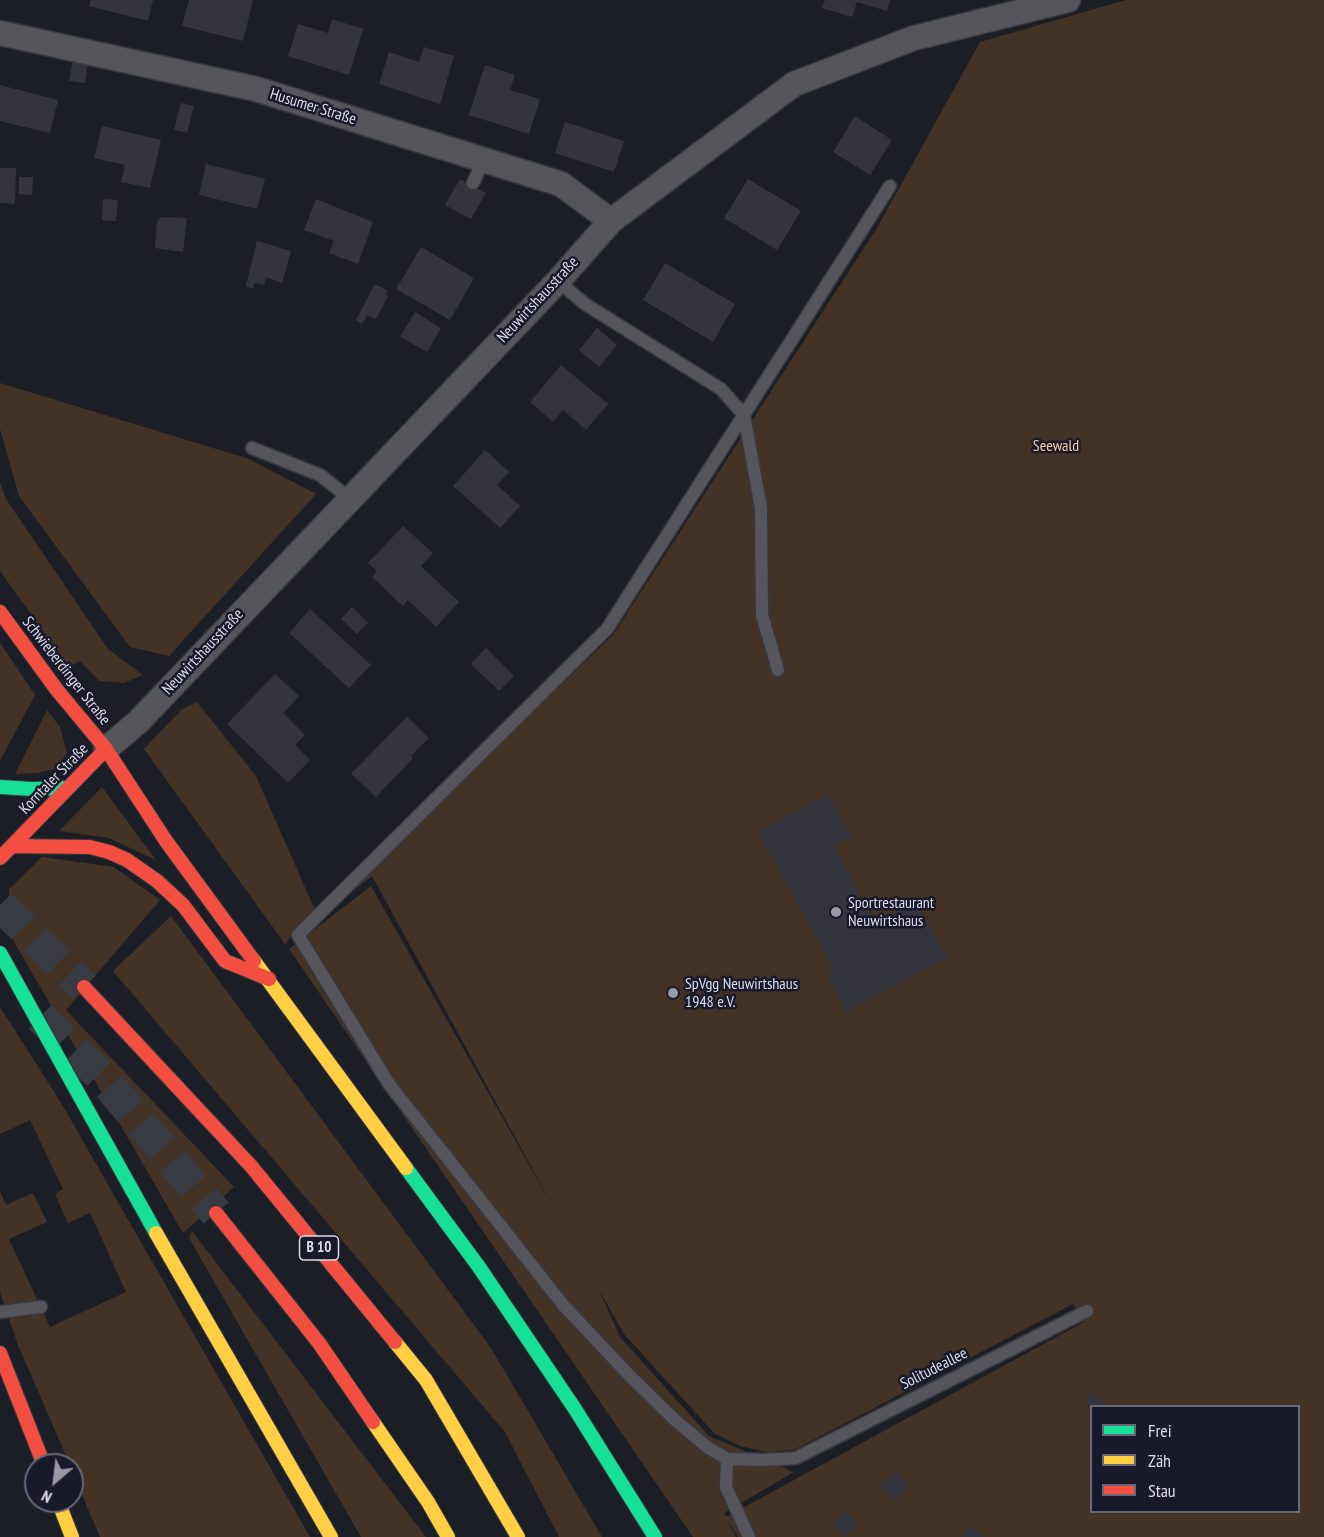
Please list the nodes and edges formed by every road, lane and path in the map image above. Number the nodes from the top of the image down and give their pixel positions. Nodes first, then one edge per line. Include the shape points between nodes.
1 (1062, 1) edge
2 (0, 33) edge
3 (484, 159) junction
4 (473, 183) dead end
5 (890, 186) dead end
6 (611, 221) junction
7 (558, 281) junction
8 (744, 415) junction
9 (252, 448) dead end
10 (314, 461) dead end
11 (320, 476) junction
12 (349, 498) junction
13 (0, 612) edge
14 (778, 670) dead end
15 (106, 749) junction
16 (0, 787) edge
17 (68, 788) junction
18 (12, 846) junction
19 (0, 858) edge
20 (0, 953) edge
21 (269, 979) junction
22 (84, 987) tunnel mouth
23 (8, 993) dead end
24 (31, 1009) junction
25 (216, 1213) tunnel mouth
26 (41, 1307) dead end
27 (0, 1311) edge
28 (1087, 1311) dead end
29 (0, 1353) edge
30 (39, 1453) edge
31 (727, 1459) junction
32 (63, 1513) edge
33 (72, 1537) edge
34 (331, 1537) edge
35 (448, 1537) edge
36 (518, 1537) edge
37 (655, 1537) edge
38 (749, 1537) edge

1 - 6 street, Neuwirtshausstraße via 914,38 794,84
2 - 3 street, Husumer Straße via 256,89
3 - 4 lane
3 - 6 street, Husumer Straße via 561,184
5 - 8 lane
6 - 7 street, Neuwirtshausstraße
7 - 8 lane via 585,304 721,389
7 - 12 street, Neuwirtshausstraße
8 - 14 lane via 761,508 762,615
8 - 31 lane via 607,629 298,935 389,1084 564,1306 675,1420
9 - 11 lane
10 - 11 lane
11 - 12 lane
12 - 15 street, Neuwirtshausstraße via 138,722
13 - 15 main road, Schwieberdinger Straße
15 - 17 main road, Korntaler Straße
15 - 21 main road, Schwieberdinger Straße via 166,841
16 - 17 main road
17 - 18 main road, Korntaler Straße
18 - 19 main road, Korntaler Straße
18 - 21 main road via 90,847 127,860 183,905 225,961
20 - 24 main road
21 - 37 main road, Schwieberdinger Straße via 479,1267
22 - 36 main road, B 10 via 251,1166 426,1380
23 - 24 main road
24 - 34 main road
25 - 35 main road via 319,1342
26 - 27 lane
28 - 31 lane, Solitudeallee via 796,1458
29 - 30 main road
31 - 38 lane via 726,1487
32 - 33 main road

